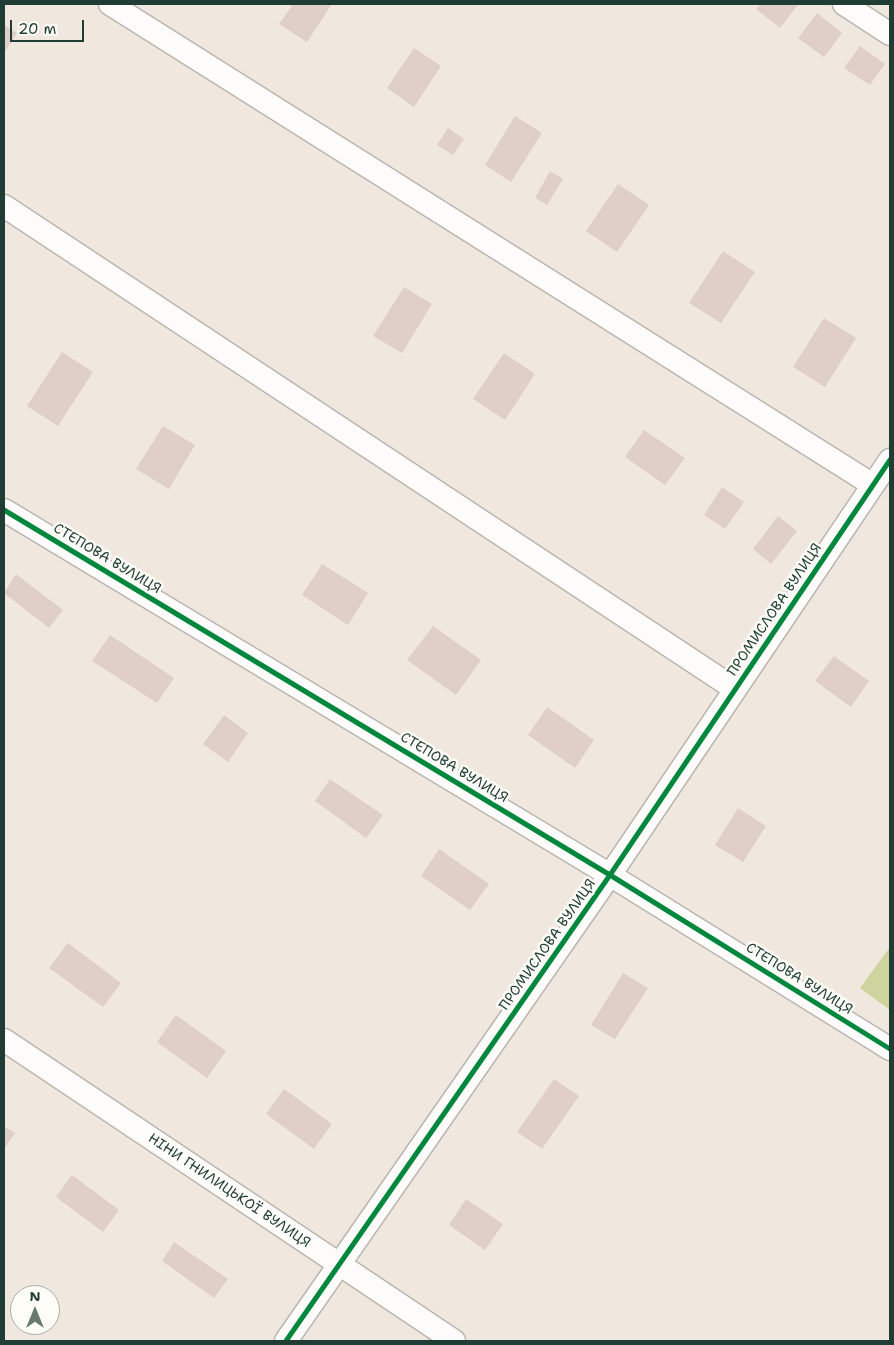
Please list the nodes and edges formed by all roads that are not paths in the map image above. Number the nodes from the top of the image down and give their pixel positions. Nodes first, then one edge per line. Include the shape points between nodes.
1 (110, 4) edge
2 (844, 4) edge
3 (890, 34) edge
4 (4, 206) edge
5 (890, 460) edge
6 (873, 485) junction
7 (4, 510) edge
8 (736, 689) junction
9 (610, 875) junction
10 (4, 1040) edge
11 (890, 1049) edge
12 (340, 1266) junction
13 (286, 1341) edge
14 (454, 1341) edge

1 - 6 street
2 - 3 street
4 - 8 street
5 - 6 street, ПРОМИСЛОВА ВУЛИЦЯ
6 - 8 street, ПРОМИСЛОВА ВУЛИЦЯ
7 - 9 street, СТЕПОВА ВУЛИЦЯ
8 - 9 street, ПРОМИСЛОВА ВУЛИЦЯ
9 - 11 street, СТЕПОВА ВУЛИЦЯ
9 - 12 street, ПРОМИСЛОВА ВУЛИЦЯ
10 - 12 street, НІНИ ГНИЛИЦЬКОЇ ВУЛИЦЯ
12 - 13 street, ПРОМИСЛОВА ВУЛИЦЯ
12 - 14 street, НІНИ ГНИЛИЦЬКОЇ ВУЛИЦЯ

